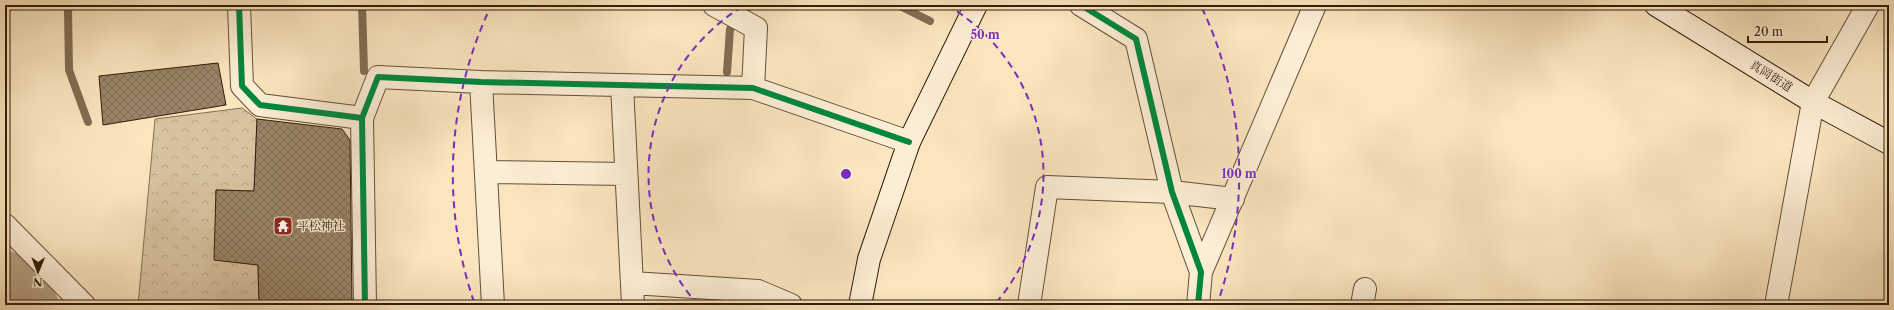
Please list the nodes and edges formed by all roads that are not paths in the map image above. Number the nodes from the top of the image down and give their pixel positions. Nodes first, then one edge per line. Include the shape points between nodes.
1 (239, 5) edge
2 (714, 5) edge
3 (976, 5) edge
4 (1081, 5) edge
5 (1315, 5) edge
6 (1656, 5) edge
7 (1868, 5) edge
8 (481, 82) junction
9 (622, 85) junction
10 (753, 88) junction
11 (1813, 102) junction
12 (362, 118) junction
13 (909, 142) junction
14 (1889, 143) edge
15 (486, 172) junction
16 (626, 174) junction
17 (1172, 192) junction
18 (1232, 199) junction
19 (5, 225) edge
20 (1201, 272) junction
21 (632, 283) junction
22 (84, 305) edge
23 (365, 305) edge
24 (493, 305) edge
25 (633, 305) edge
26 (791, 305) edge
27 (860, 305) edge
28 (1029, 305) edge
29 (1198, 305) edge
30 (1776, 305) edge

1 - 12 street via 242,86 260,105
2 - 10 street via 756,28
3 - 13 street
4 - 17 street via 1136,39
5 - 18 street
6 - 11 street, 真岡街道
7 - 11 street
8 - 9 street
8 - 12 street via 378,77
8 - 15 street
9 - 10 street
9 - 16 street
10 - 13 street
11 - 14 street, 真岡街道
11 - 30 street
12 - 23 street
13 - 27 street via 869,259
15 - 16 street
15 - 24 street
16 - 21 street
17 - 18 street
17 - 20 street
17 - 28 street via 1046,187
18 - 20 street
19 - 22 street
20 - 29 street
21 - 25 street
21 - 26 street via 758,291

